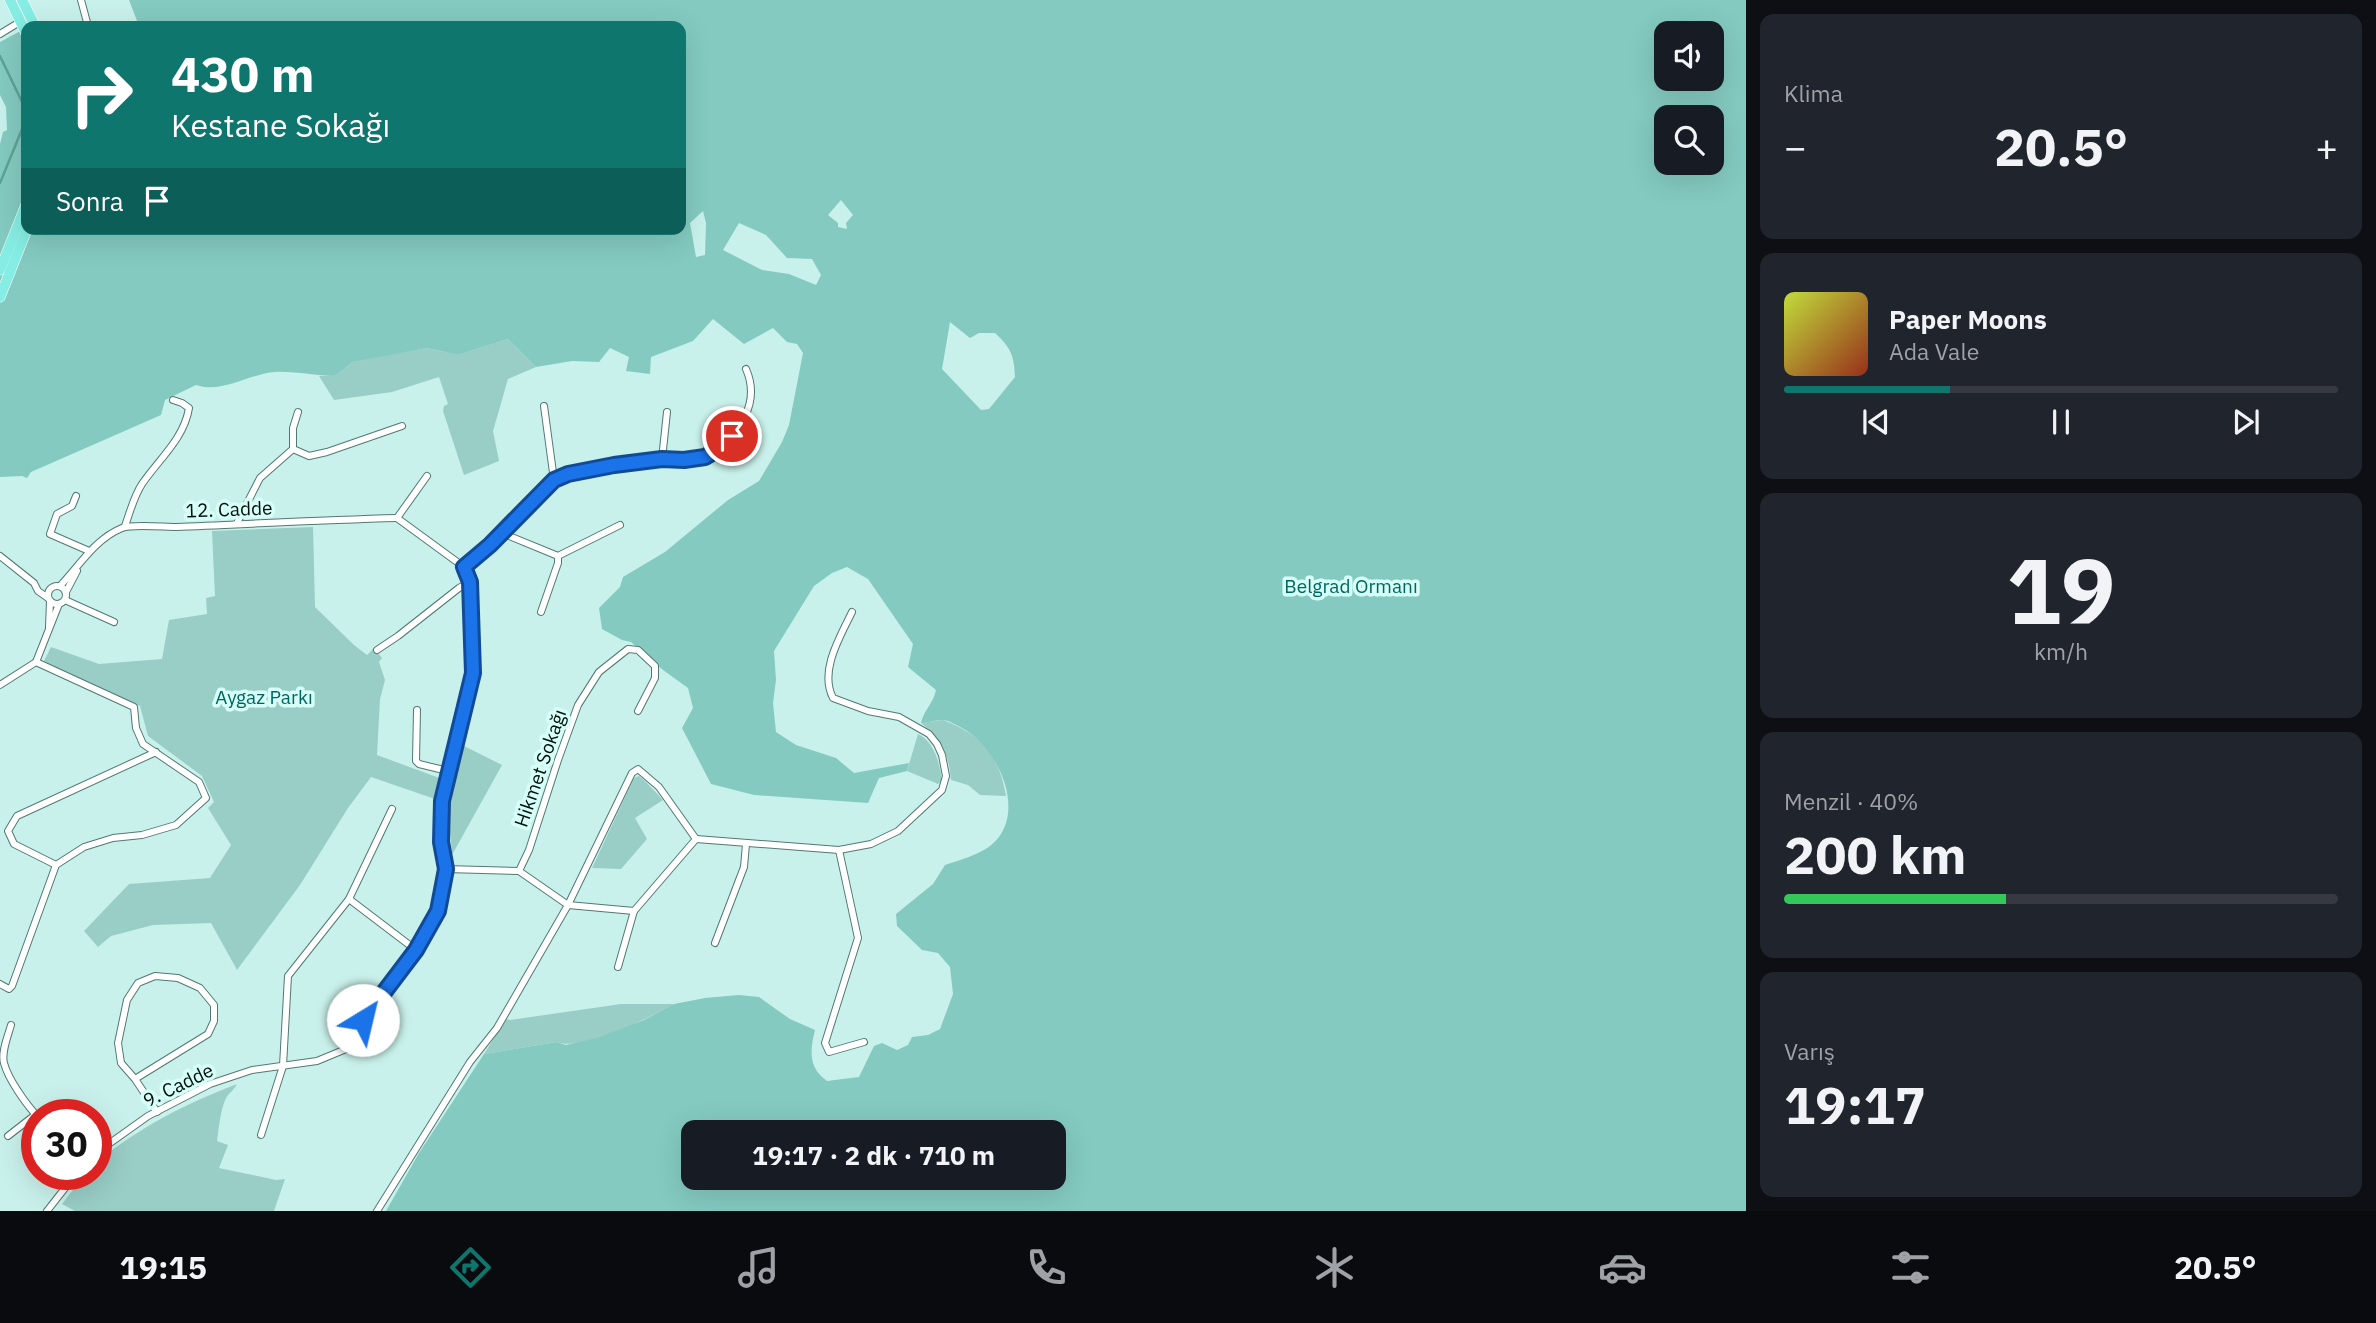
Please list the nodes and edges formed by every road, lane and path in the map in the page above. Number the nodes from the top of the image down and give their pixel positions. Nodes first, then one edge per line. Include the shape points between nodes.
1 (10, 0) edge
2 (22, 0) edge
3 (81, 0) edge
4 (26, 18) junction
5 (21, 21) edge
6 (21, 21) edge
7 (29, 21) edge
8 (87, 21) edge
9 (0, 34) edge
10 (21, 218) edge
11 (25, 235) edge
12 (0, 270) edge
13 (0, 297) edge
14 (746, 369) dead end
15 (173, 400) dead end
16 (544, 406) dead end
17 (299, 412) dead end
18 (667, 412) dead end
19 (402, 426) dead end
20 (293, 449) junction
21 (662, 459) junction
22 (427, 476) dead end
23 (554, 480) junction
24 (76, 496) dead end
25 (397, 518) junction
26 (237, 523) junction
27 (620, 525) dead end
28 (125, 526) junction
29 (502, 533) junction
30 (89, 551) junction
31 (0, 556) edge
32 (558, 556) junction
33 (464, 567) junction
34 (470, 582) junction
35 (34, 583) junction
36 (61, 594) junction
37 (49, 600) junction
38 (541, 612) dead end
39 (852, 612) dead end
40 (114, 622) dead end
41 (49, 628) junction
42 (377, 650) dead end
43 (36, 662) junction
44 (0, 685) edge
45 (417, 710) dead end
46 (638, 711) dead end
47 (156, 752) junction
48 (448, 771) junction
49 (392, 809) dead end
50 (695, 839) junction
51 (746, 844) junction
52 (839, 850) junction
53 (57, 865) junction
54 (446, 869) junction
55 (519, 871) junction
56 (349, 899) junction
57 (568, 905) junction
58 (634, 911) junction
59 (715, 943) dead end
60 (416, 950) junction
61 (618, 967) dead end
62 (0, 984) edge
63 (11, 1025) dead end
64 (864, 1042) dead end
65 (2, 1062) edge
66 (283, 1066) junction
67 (135, 1079) junction
68 (24, 1099) edge
69 (156, 1112) junction
70 (21, 1127) edge
71 (261, 1135) dead end
72 (8, 1136) dead end
73 (112, 1142) edge
74 (63, 1190) edge
75 (47, 1211) edge
76 (377, 1211) edge

1 - 4 main road
2 - 4 main road
3 - 8 street
4 - 5 street
4 - 7 main road
6 - 9 street
10 - 12 main road
11 - 13 main road
14 - 21 street via 752,399 726,442 705,457
15 - 28 street via 189,408 187,420 141,485
16 - 23 street
17 - 20 street
18 - 21 street
19 - 20 street via 309,456
20 - 26 street via 260,478
21 - 23 street
22 - 25 street
23 - 29 street
24 - 30 street via 72,506 57,514 50,534
25 - 26 street, 12. Cadde
25 - 33 street
26 - 28 street, 12. Cadde
27 - 32 street
28 - 30 street
29 - 32 street
29 - 33 street
30 - 36 street
31 - 35 street
32 - 38 street
33 - 34 street, 9. Cadde
34 - 42 street
34 - 48 street, 9. Cadde via 473,673
35 - 36 street
35 - 37 street
36 - 37 street
36 - 37 street via 49,590
36 - 40 street
36 - 41 street
37 - 41 street
39 - 52 street via 833,650 827,686 833,698 899,718 929,734 942,755 946,776 942,790 898,831 871,844
41 - 43 street
43 - 44 street
43 - 47 street via 134,707 143,744
45 - 48 street via 416,761
46 - 55 street, Hikmet Sokağı via 655,678 655,666 638,650 628,649 599,672 578,705
47 - 53 street via 17,816 8,831 14,844
47 - 53 street via 199,782 206,798 176,824 84,847
48 - 54 street, 9. Cadde via 441,842
49 - 56 street
50 - 51 street
50 - 57 street via 659,787 638,769 632,773
50 - 58 street
51 - 52 street
51 - 59 street via 744,867
52 - 64 street via 858,938 825,1042 829,1052
53 - 62 street via 12,986
54 - 55 street
54 - 60 street, 9. Cadde via 438,911
55 - 57 street
56 - 60 street
56 - 66 street via 288,976
57 - 58 street
57 - 76 street via 497,1028 470,1062
58 - 61 street
60 - 66 street, 9. Cadde via 346,1049
63 - 65 street
65 - 68 street
66 - 69 street, 9. Cadde via 252,1070 210,1084
66 - 71 street
67 - 67 street via 208,1034 214,1005 200,988 178,978 155,976 138,983 127,1000 118,1043 121,1063
67 - 69 street
69 - 73 street, 9. Cadde
70 - 72 street
74 - 75 street

